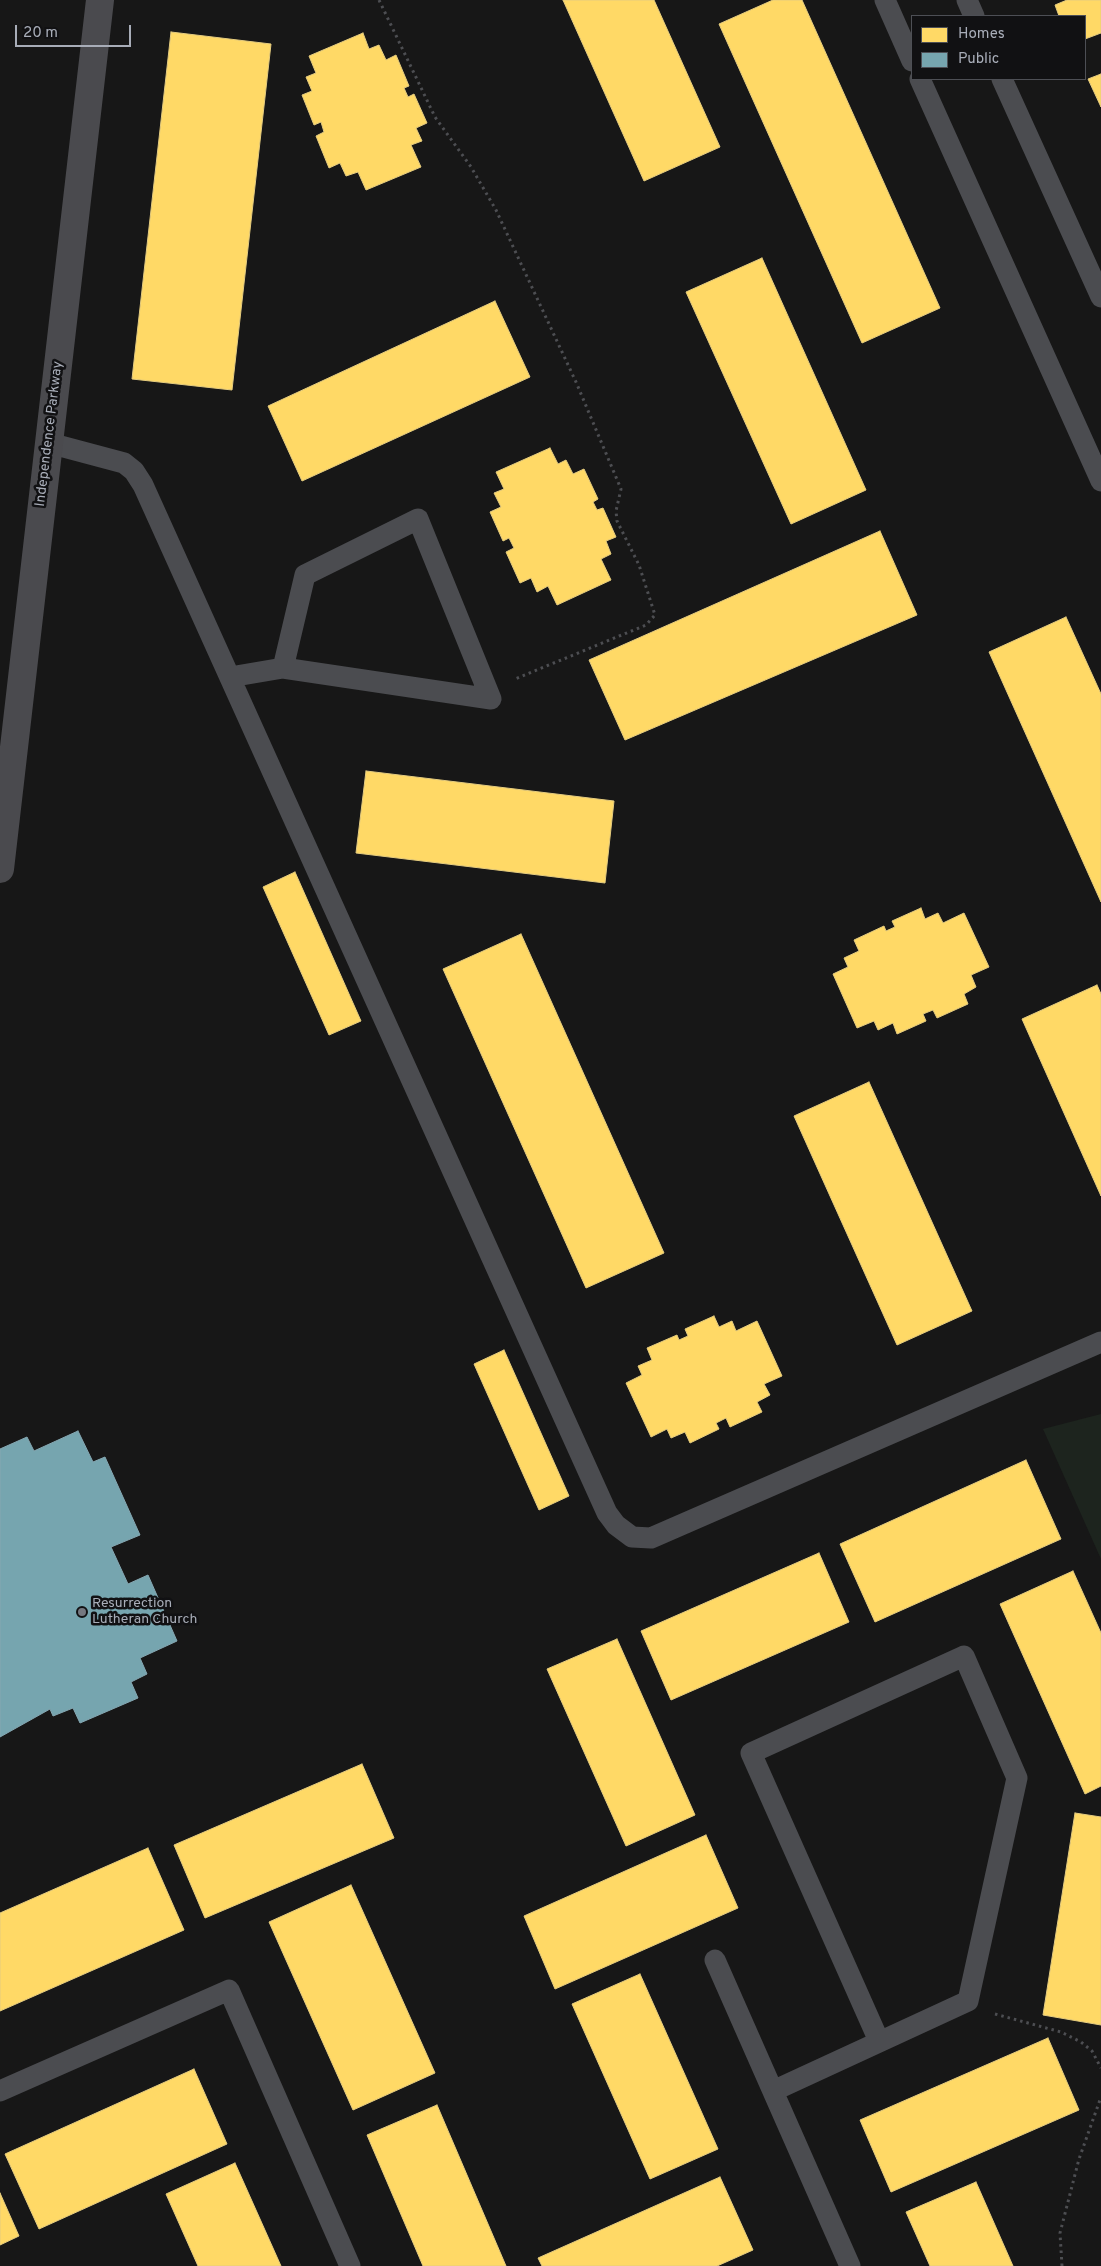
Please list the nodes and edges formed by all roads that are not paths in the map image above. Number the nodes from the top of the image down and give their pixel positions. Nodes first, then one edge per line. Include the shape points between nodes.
1 (100, 0) edge
2 (884, 0) edge
3 (967, 0) edge
4 (974, 15) edge
5 (911, 60) edge
6 (920, 80) edge
7 (1002, 80) edge
8 (1101, 297) edge
9 (49, 443) junction
10 (1101, 481) edge
11 (283, 668) junction
12 (230, 677) junction
13 (6, 762) edge
14 (0, 869) edge
15 (1101, 1342) edge
16 (715, 1960) dead end
17 (878, 2040) junction
18 (0, 2091) edge
19 (774, 2091) junction
20 (350, 2266) edge
21 (850, 2266) edge

1 - 9 main road, Independence Parkway
2 - 5 lane
3 - 4 lane
6 - 10 lane
7 - 8 lane
9 - 12 lane via 124,463 134,471
9 - 13 main road, Independence Parkway
11 - 11 lane via 491,699 418,519 306,575
11 - 12 lane
12 - 15 lane via 607,1513 616,1525 632,1537 651,1538
13 - 14 main road, Independence Parkway
16 - 19 lane
17 - 17 lane via 968,2000 1017,1778 964,1656 751,1753
17 - 19 lane
18 - 20 lane via 229,1990
19 - 21 lane

